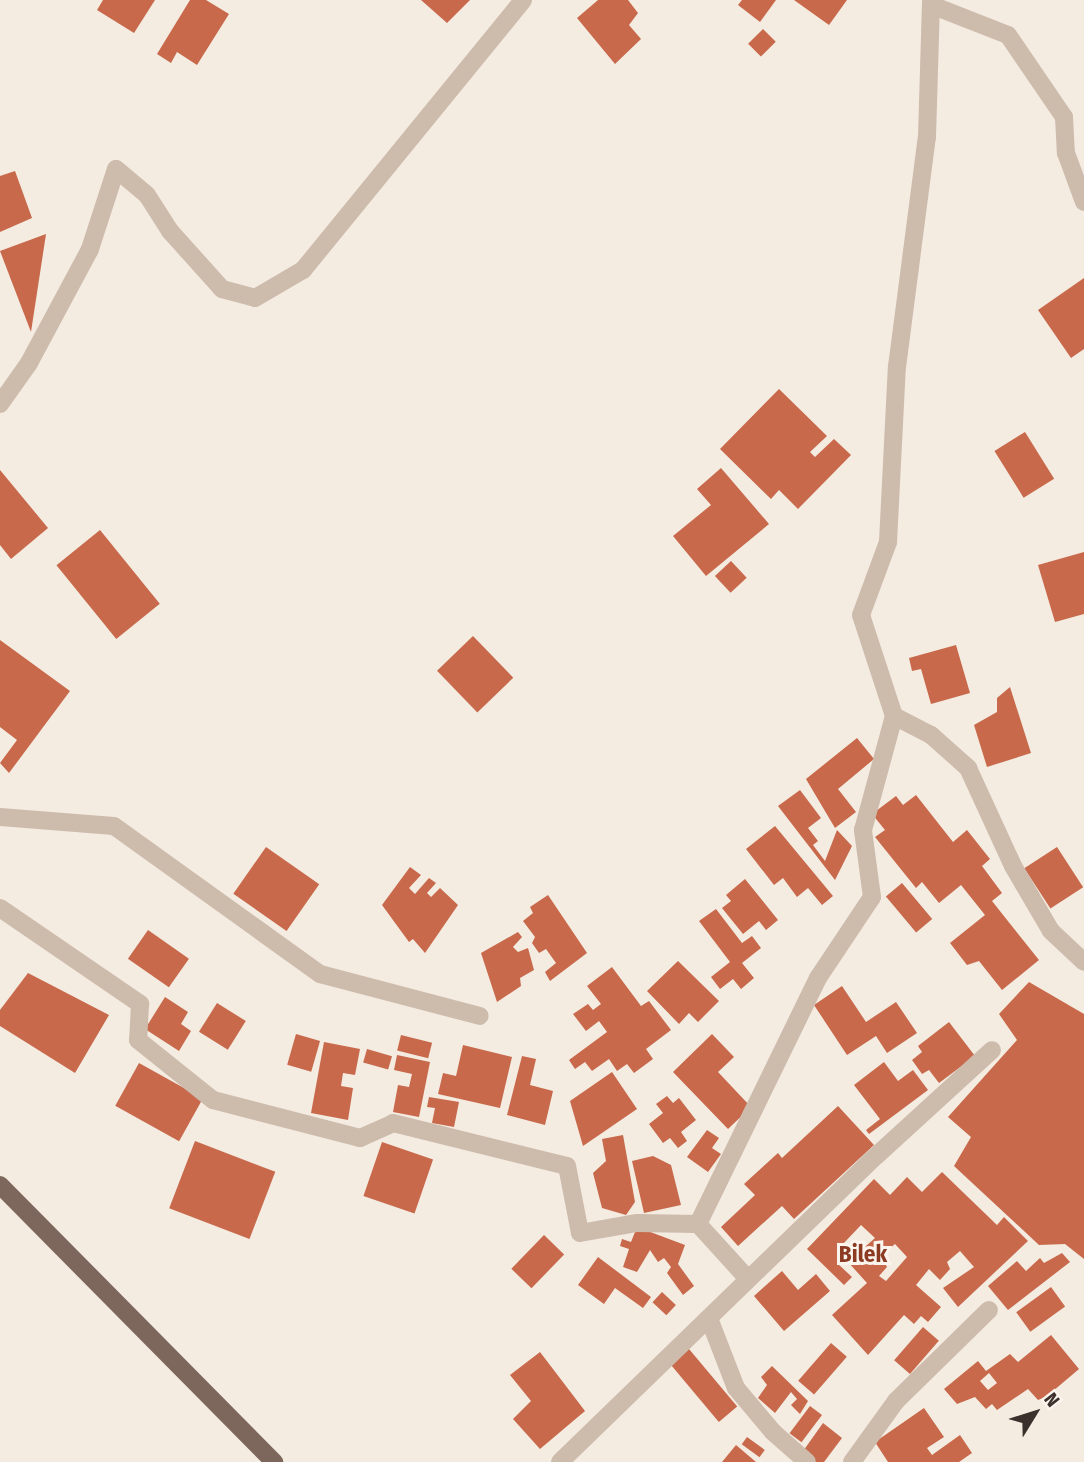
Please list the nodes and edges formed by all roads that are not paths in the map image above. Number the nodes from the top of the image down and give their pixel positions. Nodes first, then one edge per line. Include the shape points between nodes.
1 (523, 0) edge
2 (933, 3) edge
3 (1084, 202) edge
4 (0, 404) edge
5 (894, 716) junction
6 (0, 817) edge
7 (0, 908) edge
8 (1084, 962) edge
9 (480, 1016) dead end
10 (992, 1050) dead end
11 (0, 1185) edge
12 (698, 1224) junction
13 (748, 1279) junction
14 (989, 1310) dead end
15 (710, 1321) junction
16 (274, 1462) edge
17 (561, 1462) edge
18 (807, 1462) edge
19 (852, 1462) edge

1 - 4 street via 303,270 255,298 222,289 170,231 147,195 116,169 90,249 29,363
2 - 3 street via 1008,35 1064,117 1066,153
2 - 5 street via 927,137 898,367 888,542 861,615
5 - 8 street via 931,735 968,768 1013,866 1051,931
5 - 12 street via 863,830 872,897 818,978
6 - 9 street via 114,825 320,974
7 - 12 street via 140,1004 138,1040 213,1100 360,1138 394,1123 567,1166 580,1233 637,1223
10 - 13 street
11 - 16 main road
12 - 13 street
13 - 15 street
14 - 19 street via 896,1401
15 - 17 street
15 - 18 street via 736,1388 772,1432

